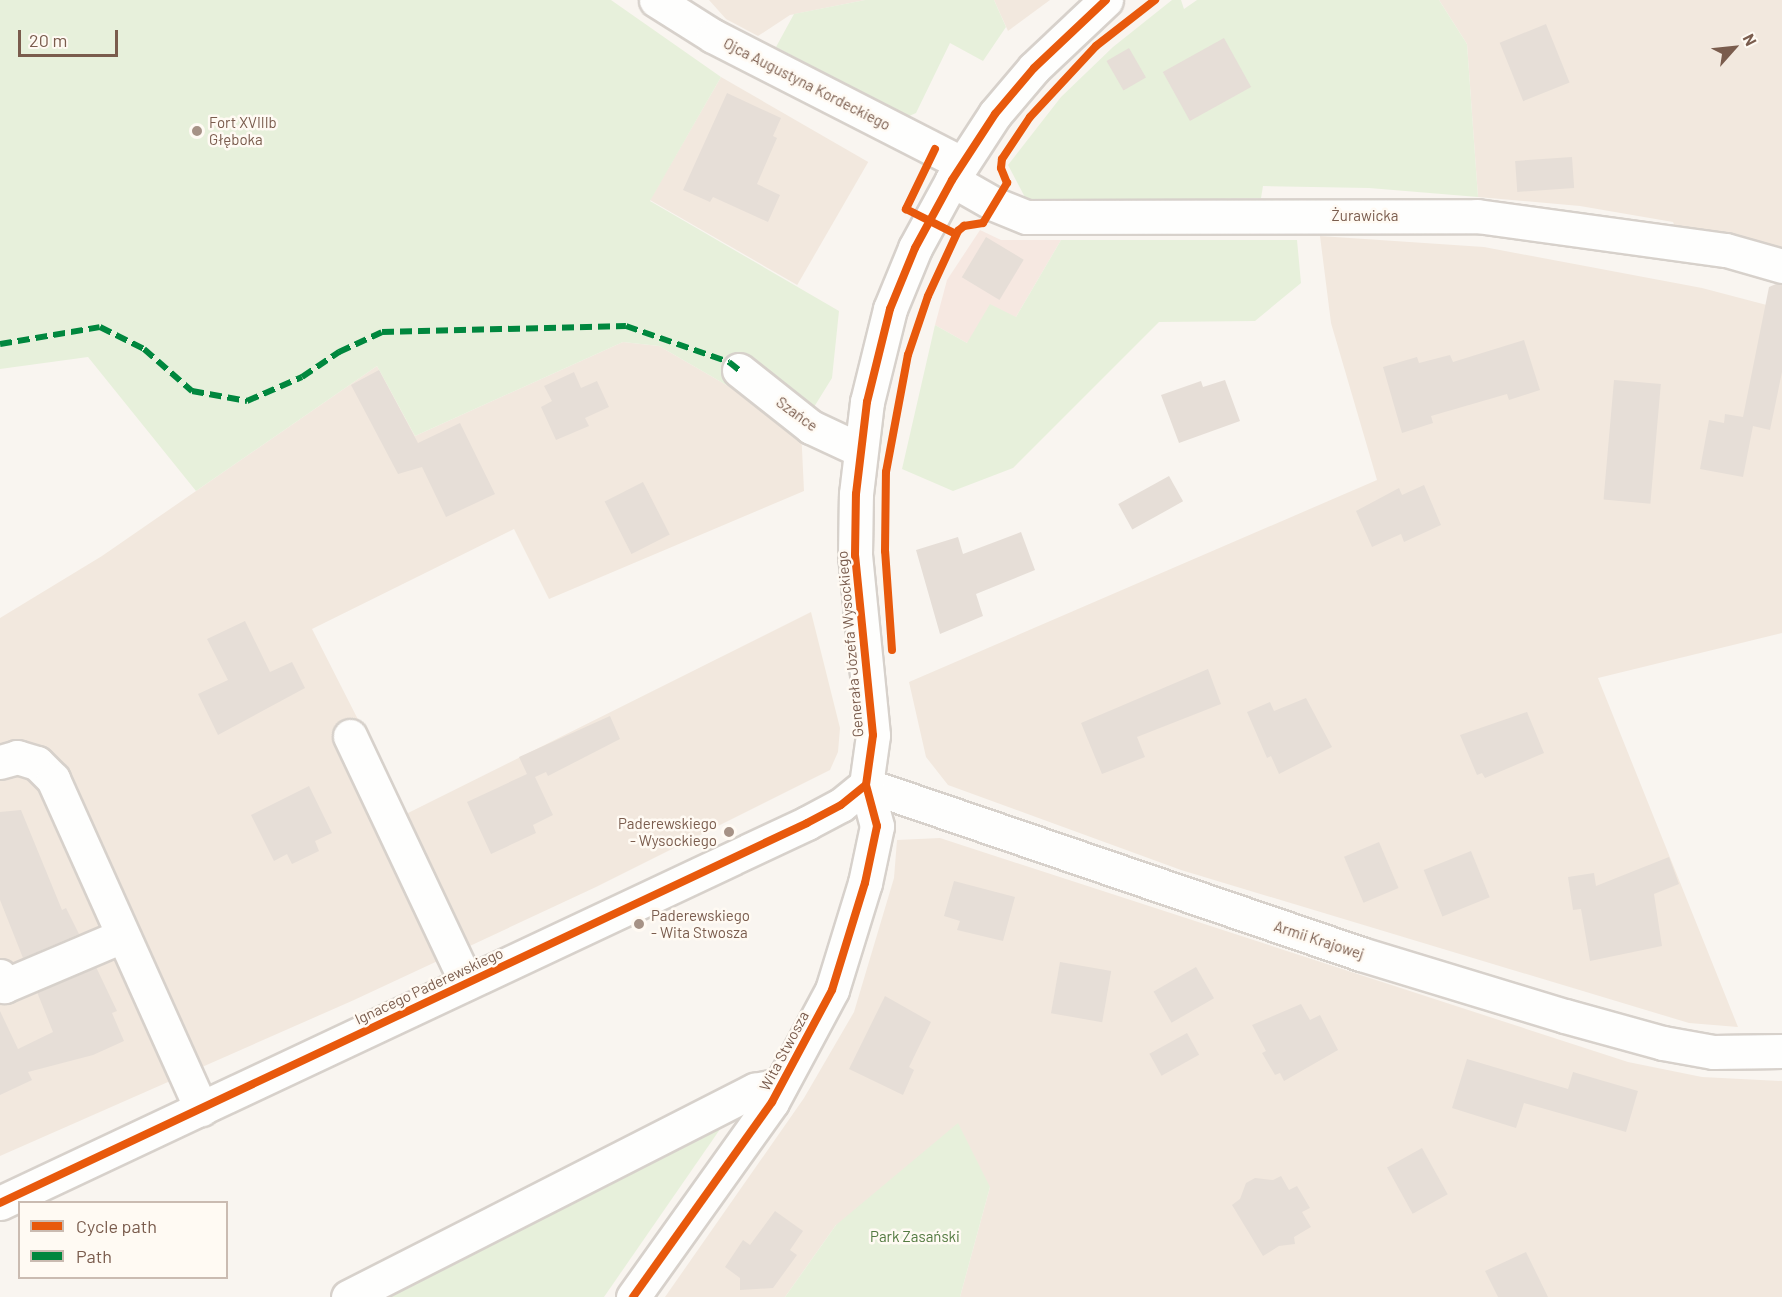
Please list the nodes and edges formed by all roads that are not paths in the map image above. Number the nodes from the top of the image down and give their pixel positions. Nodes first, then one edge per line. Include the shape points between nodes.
1 (656, 0) edge
2 (696, 0) edge
3 (1106, 0) edge
4 (713, 36) junction
5 (956, 172) junction
6 (1782, 266) edge
7 (739, 370) dead end
8 (860, 450) junction
9 (350, 736) dead end
10 (0, 762) edge
11 (866, 785) junction
12 (122, 936) junction
13 (0, 976) edge
14 (467, 983) junction
15 (1782, 1051) edge
16 (781, 1085) junction
17 (201, 1108) junction
18 (0, 1203) edge
19 (348, 1297) edge
20 (633, 1297) edge

1 - 4 street, Ojca Augustyna Kordeckiego
2 - 4 street
3 - 5 street, Generała Józefa Wysockiego via 1034,68
4 - 5 street, Ojca Augustyna Kordeckiego
5 - 6 street, Żurawicka via 994,204 1027,217 1477,216 1726,250
5 - 8 street, Generała Józefa Wysockiego via 915,248 890,309 867,402
7 - 8 street, Szańce via 811,427
8 - 11 street, Generała Józefa Wysockiego via 855,555 873,735
9 - 14 street
10 - 12 street via 17,757 36,763 53,779
11 - 14 street, Ignacego Paderewskiego via 841,805 807,823
11 - 15 street, Armii Krajowej via 1361,954 1565,1016 1663,1043 1713,1052
11 - 16 street, Wita Stwosza via 877,826 855,920 832,990
12 - 13 street via 4,987
12 - 17 street
14 - 17 street, Ignacego Paderewskiego
16 - 19 street via 755,1090
16 - 20 street, Wita Stwosza
17 - 18 street, Ignacego Paderewskiego

